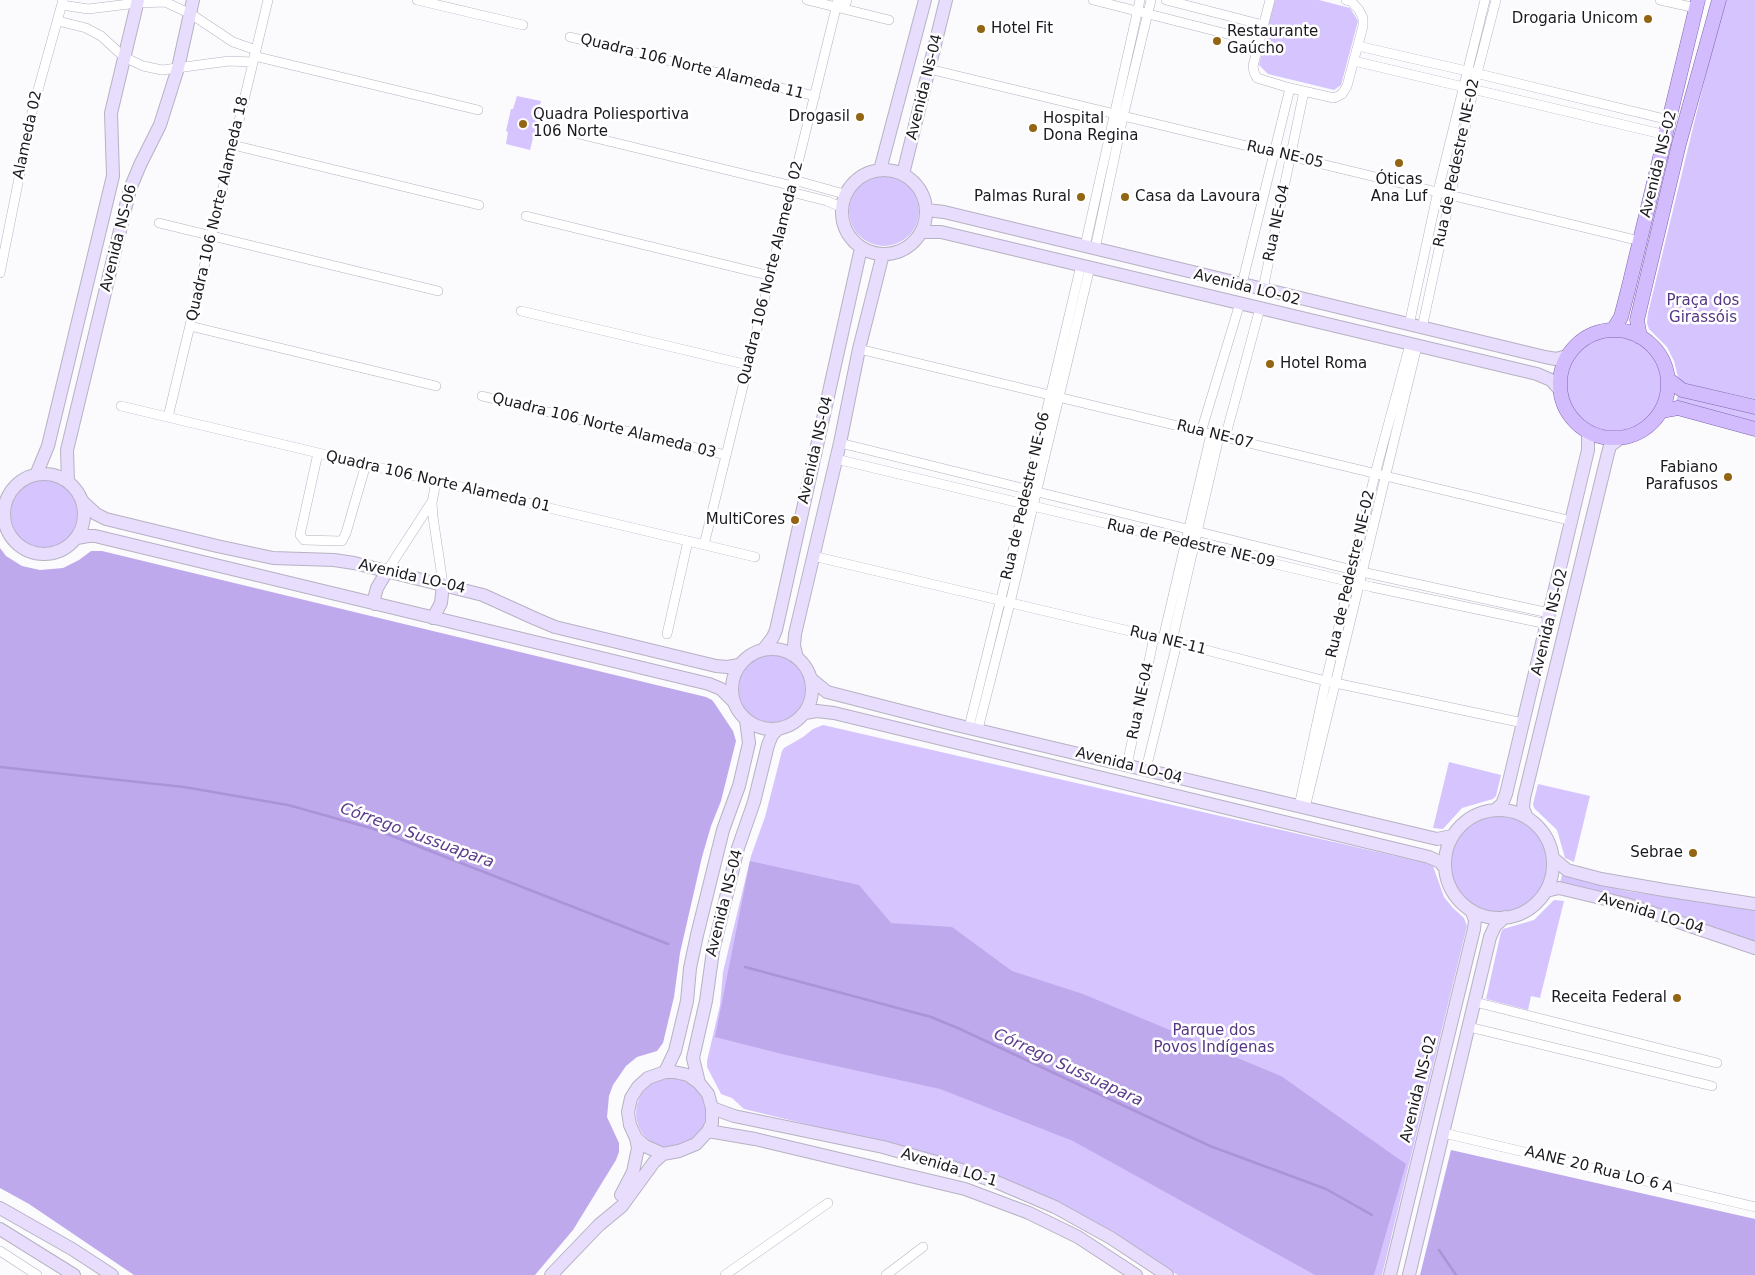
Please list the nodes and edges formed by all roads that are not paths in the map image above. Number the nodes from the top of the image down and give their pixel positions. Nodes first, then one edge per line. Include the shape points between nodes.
1 (193, 0) edge
2 (268, 0) edge
3 (417, 0) edge
4 (807, 0) edge
5 (925, 0) edge
6 (946, 0) edge
7 (1094, 0) edge
8 (1140, 0) edge
9 (1151, 0) edge
10 (1166, 0) edge
11 (1270, 0) edge
12 (1346, 0) edge
13 (1485, 0) edge
14 (1496, 0) edge
15 (1660, 0) edge
16 (1719, 0) edge
17 (137, 1) edge
18 (63, 2) edge
19 (842, 2) edge
20 (1697, 4) edge
21 (1138, 11) junction
22 (191, 14) junction
23 (1148, 14) junction
24 (58, 20) junction
25 (889, 20) dead end
26 (524, 25) dead end
27 (1263, 26) junction
28 (570, 37) dead end
29 (1259, 42) junction
30 (1358, 46) junction
31 (254, 56) junction
32 (124, 57) junction
33 (1354, 61) junction
34 (178, 68) junction
35 (929, 69) junction
36 (1467, 71) junction
37 (1477, 73) junction
38 (1463, 87) junction
39 (1290, 88) junction
40 (1473, 90) junction
41 (1304, 91) junction
42 (815, 96) junction
43 (478, 110) dead end
44 (1118, 116) junction
45 (1669, 120) junction
46 (575, 133) dead end
47 (1666, 136) junction
48 (233, 145) junction
49 (1275, 153) junction
50 (1290, 156) junction
51 (880, 170) junction
52 (903, 174) junction
53 (793, 186) junction
54 (1438, 191) junction
55 (844, 194) junction
56 (1451, 194) junction
57 (479, 205) dead end
58 (840, 207) junction
59 (927, 210) junction
60 (526, 216) dead end
61 (159, 223) dead end
62 (921, 232) junction
63 (211, 236) junction
64 (1640, 241) junction
65 (862, 248) junction
66 (1090, 248) junction
67 (884, 254) junction
68 (1086, 266) junction
69 (0, 273) edge
70 (771, 276) junction
71 (1242, 284) junction
72 (1263, 289) junction
73 (438, 291) dead end
74 (1240, 303) junction
75 (1260, 308) junction
76 (521, 311) dead end
77 (190, 326) junction
78 (1415, 326) junction
79 (1613, 330) junction
80 (1640, 336) junction
81 (1414, 345) junction
82 (859, 349) junction
83 (1568, 356) junction
84 (748, 365) junction
85 (1668, 379) junction
86 (436, 386) dead end
87 (1560, 390) junction
88 (1050, 394) junction
89 (482, 396) dead end
90 (1059, 396) junction
91 (121, 406) dead end
92 (1755, 407) edge
93 (1661, 412) junction
94 (168, 417) junction
95 (1755, 430) edge
96 (1200, 432) junction
97 (1588, 432) junction
98 (1218, 436) junction
99 (1620, 438) junction
100 (840, 443) junction
101 (318, 453) junction
102 (726, 455) junction
103 (836, 459) junction
104 (366, 464) junction
105 (1375, 474) junction
106 (36, 475) junction
107 (1386, 477) junction
108 (436, 481) junction
109 (68, 482) junction
110 (1032, 491) junction
111 (6, 492) edge
112 (83, 502) junction
113 (432, 503) junction
114 (1029, 505) junction
115 (1572, 521) junction
116 (3, 523) edge
117 (1193, 531) junction
118 (77, 538) junction
119 (688, 541) junction
120 (1190, 543) junction
121 (704, 545) junction
122 (813, 556) junction
123 (755, 558) dead end
124 (1353, 570) junction
125 (387, 571) junction
126 (1362, 572) junction
127 (1350, 582) junction
128 (443, 584) junction
129 (1360, 584) junction
130 (1001, 600) junction
131 (1010, 603) junction
132 (375, 604) junction
133 (434, 618) junction
134 (1548, 619) junction
135 (667, 634) dead end
136 (1167, 640) junction
137 (763, 650) junction
138 (797, 657) junction
139 (739, 665) junction
140 (811, 679) junction
141 (1326, 681) junction
142 (1335, 683) junction
143 (733, 701) junction
144 (805, 713) junction
145 (746, 720) junction
146 (1523, 724) junction
147 (974, 728) junction
148 (778, 729) junction
149 (1126, 765) junction
150 (1146, 769) junction
151 (1302, 807) junction
152 (1495, 810) junction
153 (1528, 818) junction
154 (1452, 836) junction
155 (1552, 858) junction
156 (1444, 868) junction
157 (1546, 891) junction
158 (1755, 904) edge
159 (1471, 910) junction
160 (1505, 918) junction
161 (1755, 948) edge
162 (1475, 1002) junction
163 (1469, 1027) junction
164 (1717, 1063) dead end
165 (665, 1072) junction
166 (699, 1083) junction
167 (1712, 1086) dead end
168 (712, 1108) junction
169 (708, 1131) junction
170 (1444, 1133) junction
171 (636, 1138) junction
172 (663, 1154) junction
173 (828, 1203) dead end
174 (1755, 1207) edge
175 (0, 1208) edge
176 (599, 1225) junction
177 (0, 1229) edge
178 (923, 1247) dead end
179 (0, 1251) edge
180 (730, 1274) edge
181 (37, 1275) edge
182 (74, 1275) edge
183 (112, 1275) edge
184 (551, 1275) edge
185 (886, 1275) edge
186 (1136, 1275) edge
187 (1167, 1275) edge
188 (1390, 1275) edge
189 (1409, 1275) edge

1 - 22 street, Avenida NS-06
2 - 31 street, Quadra 106 Norte Alameda 18
3 - 26 street
4 - 19 street
5 - 51 street, Avenida NS-04
6 - 35 street, Avenida Ns-04
7 - 21 street
8 - 21 street
9 - 23 street
10 - 27 street
11 - 27 street
12 - 30 street via 1359,10 1363,18
13 - 36 street, Rua de Pedestre NE-02
14 - 37 street, Rua de Pedestre NE-02
15 - 20 street
16 - 80 main road, Avenida NS-02 via 1679,144 1637,320
17 - 18 street via 88,10
17 - 22 street via 165,2
17 - 32 street, Avenida NS-06
18 - 24 street, Alameda 02
19 - 25 street
19 - 42 street, Quadra 106 Norte Alameda 02
20 - 45 main road, Avenida NS-02
21 - 23 street
21 - 44 street
22 - 31 street
22 - 34 street, Avenida NS-06
23 - 29 street
23 - 44 street
24 - 32 street via 101,36
24 - 69 street, Alameda 02 via 32,108
27 - 29 street
28 - 42 street, Quadra 106 Norte Alameda 11
29 - 39 street via 1253,66 1256,78
30 - 33 street
30 - 36 street
31 - 34 street
31 - 43 street
31 - 48 street, Quadra 106 Norte Alameda 18
32 - 34 street via 162,70
32 - 106 street, Avenida NS-06 via 111,113 112,176 48,446
33 - 38 street
33 - 41 street via 1342,94 1334,98
34 - 109 street, Avenida NS-06 via 160,125 130,189 67,450
35 - 44 street, Rua NE-05
35 - 52 street, Avenida Ns-04
36 - 37 street
36 - 38 street, Rua de Pedestre NE-02
37 - 40 street, Rua de Pedestre NE-02
37 - 45 street
38 - 40 street
38 - 54 street, Rua de Pedestre NE-02
39 - 41 street
39 - 49 street, Rua NE-04
40 - 47 street
40 - 56 street, Rua de Pedestre NE-02
41 - 50 street, Rua NE-04
42 - 53 street, Quadra 106 Norte Alameda 02
44 - 49 street, Rua NE-05
44 - 66 street
45 - 47 main road, Avenida NS-02
46 - 53 street
47 - 64 main road, Avenida NS-02
48 - 57 street
48 - 63 street, Quadra 106 Norte Alameda 18
49 - 50 street, Rua NE-05
49 - 71 street, Rua NE-04
50 - 54 street, Rua NE-05
50 - 72 street, Rua NE-04
51 - 52 street
51 - 55 street via 860,176
52 - 59 street via 920,190
53 - 55 street
53 - 58 street
53 - 70 street, Quadra 106 Norte Alameda 02
54 - 56 street, Rua NE-05
54 - 78 street, Rua de Pedestre NE-02
55 - 58 street
56 - 64 street, Rua NE-05
56 - 78 street, Rua de Pedestre NE-02
58 - 65 street via 849,236
59 - 62 street
59 - 66 street, Avenida LO-02
60 - 70 street
61 - 63 street
62 - 67 street via 902,251
62 - 68 street, Avenida LO-02 via 941,232
63 - 73 street
63 - 77 street, Quadra 106 Norte Alameda 18
64 - 79 main road, Avenida NS-02 via 1621,317
65 - 67 street
65 - 137 street, Avenida NS-04 via 775,632
66 - 71 street, Avenida LO-02
67 - 82 street, Avenida NS-04
68 - 74 street, Avenida LO-02
68 - 88 street, Rua de Pedestre NE-06
68 - 90 street, Rua de Pedestre NE-06
70 - 84 street, Quadra 106 Norte Alameda 02
71 - 72 street, Avenida LO-02
72 - 78 street, Avenida LO-02
74 - 75 street, Avenida LO-02
74 - 96 street
75 - 81 street, Avenida LO-02
75 - 98 street
76 - 84 street
77 - 86 street
77 - 94 street, Quadra 106 Norte Alameda 18
78 - 83 street, Avenida LO-02 via 1550,358
79 - 80 main road
79 - 83 main road via 1586,338
80 - 85 main road via 1660,356
81 - 87 street, Avenida LO-02 via 1542,376 1553,381
81 - 105 street, Rua de Pedestre NE-02
81 - 107 street, Rua de Pedestre NE-02
82 - 88 street, Rua NE-07
82 - 100 street, Avenida NS-04
83 - 87 main road via 1560,373
84 - 102 street, Quadra 106 Norte Alameda 02
85 - 92 main road via 1682,390
85 - 93 main road via 1667,396
87 - 97 main road via 1569,414
88 - 90 street, Rua NE-07
88 - 110 street, Rua de Pedestre NE-06
89 - 102 street, Quadra 106 Norte Alameda 03
90 - 96 street, Rua NE-07
90 - 110 street, Rua de Pedestre NE-06
91 - 94 street, Quadra 106 Norte Alameda 01
93 - 95 main road via 1678,408
93 - 99 main road via 1644,429
94 - 101 street, Quadra 106 Norte Alameda 01
96 - 98 street, Rua NE-07
97 - 99 main road via 1606,438
97 - 115 street, Avenida NS-02 via 1588,450
98 - 105 street, Rua NE-07
98 - 117 street
99 - 153 street, Avenida NS-02 via 1608,450 1524,798 1523,808
100 - 103 street, Avenida NS-04
100 - 110 street, Rua de Pedestre NE-09
101 - 104 street, Quadra 106 Norte Alameda 01
101 - 104 street via 300,535 304,540 342,541
102 - 121 street, Quadra 106 Norte Alameda 02
103 - 114 street, Rua de Pedestre NE-09
103 - 122 street, Avenida NS-04
104 - 108 street, Quadra 106 Norte Alameda 01
105 - 107 street, Rua NE-07
105 - 124 street, Rua de Pedestre NE-02
106 - 109 street via 54,476
106 - 111 street
107 - 115 street, Rua NE-07
107 - 126 street, Rua de Pedestre NE-02
108 - 113 street
108 - 119 street, Quadra 106 Norte Alameda 01
109 - 112 street
110 - 114 street, Rua de Pedestre NE-06
110 - 117 street, Rua de Pedestre NE-09
111 - 116 street
112 - 118 street via 84,521
112 - 125 street, Avenida LO-04 via 96,514 108,519 234,550 282,559 338,560
113 - 125 street
113 - 128 street
114 - 120 street, Rua de Pedestre NE-09
114 - 130 street, Rua de Pedestre NE-06
114 - 131 street, Rua de Pedestre NE-06
115 - 134 street, Avenida NS-02
116 - 118 street via 17,544 36,554 61,551
117 - 120 street
117 - 124 street, Rua de Pedestre NE-09
118 - 132 street via 95,536
119 - 121 street, Quadra 106 Norte Alameda 01
119 - 135 street
120 - 127 street, Rua de Pedestre NE-09
120 - 136 street
121 - 123 street, Quadra 106 Norte Alameda 01
122 - 130 street, Rua NE-11
122 - 138 street, Avenida NS-04 via 794,638
124 - 126 street, Rua de Pedestre NE-09
124 - 127 street, Rua de Pedestre NE-02
125 - 128 street, Avenida LO-04
125 - 132 street via 377,588
126 - 129 street, Rua de Pedestre NE-02
126 - 134 street, Rua de Pedestre NE-09
127 - 129 street, Rua de Pedestre NE-09
127 - 141 street, Rua de Pedestre NE-02
128 - 133 street via 441,603
128 - 139 street, Avenida LO-04 via 492,598 555,627 716,666
129 - 134 street, Rua de Pedestre NE-09
129 - 142 street, Rua de Pedestre NE-02
130 - 131 street, Rua NE-11
130 - 147 street, Rua de Pedestre NE-06
131 - 136 street, Rua NE-11
131 - 147 street, Rua de Pedestre NE-06
132 - 133 street
133 - 143 street via 709,684
134 - 146 street, Avenida NS-02
136 - 141 street, Rua NE-11
136 - 149 street, Rua NE-04
136 - 150 street, Rua NE-04
137 - 138 street via 782,650
137 - 139 street, Avenida NS-04 via 750,655
138 - 140 street, Avenida NS-04 via 807,668
139 - 143 street via 732,682
140 - 144 street via 812,696
140 - 147 street, Avenida LO-04 via 834,694
141 - 142 street, Rua NE-11
141 - 151 street, Rua de Pedestre NE-02
142 - 146 street, Rua NE-11
142 - 151 street, Rua de Pedestre NE-02
143 - 145 street, Avenida NS-04
144 - 148 street via 794,723
144 - 156 street, Avenida LO-04 via 834,713 1420,854 1434,858
145 - 148 street via 761,728
145 - 165 street, Avenida NS-04 via 749,743 699,926 675,1051
146 - 152 street, Avenida NS-02 via 1506,794
147 - 149 street, Avenida LO-04
148 - 166 street, Avenida NS-04 via 768,745 713,951 693,1058
149 - 150 street, Avenida LO-04
150 - 151 street, Avenida LO-04
151 - 154 street, Avenida LO-04 via 1437,839
152 - 153 street
152 - 154 street via 1473,816
153 - 155 street via 1545,836
154 - 156 street
155 - 157 street via 1552,877
155 - 158 street, Avenida LO-04 via 1566,870 1601,879
156 - 159 street via 1453,892
157 - 160 street via 1528,910
157 - 161 street, Avenida LO-04 via 1561,888 1626,904
159 - 160 street via 1488,917
159 - 188 street, Avenida NS-02 via 1474,929
160 - 162 street via 1495,926 1490,937
162 - 163 street
162 - 164 street
163 - 167 street
163 - 170 street
165 - 166 street via 688,1075
165 - 171 street via 648,1078 631,1098 628,1112
166 - 168 street via 708,1094
168 - 169 street via 712,1123
168 - 187 street, Avenida LO-1 via 734,1116 883,1148 994,1181 1055,1207 1111,1238
169 - 172 street via 696,1144 679,1152
169 - 186 street, Avenida LO-1 via 755,1139 965,1189 1029,1213 1078,1237
170 - 174 street, AANE 20 Rua LO 6 A
170 - 189 street
171 - 172 street
171 - 176 street via 638,1148 632,1172 619,1201
172 - 176 street via 622,1206
173 - 180 street
175 - 183 street
176 - 184 street
177 - 182 street
178 - 185 street
179 - 181 street

